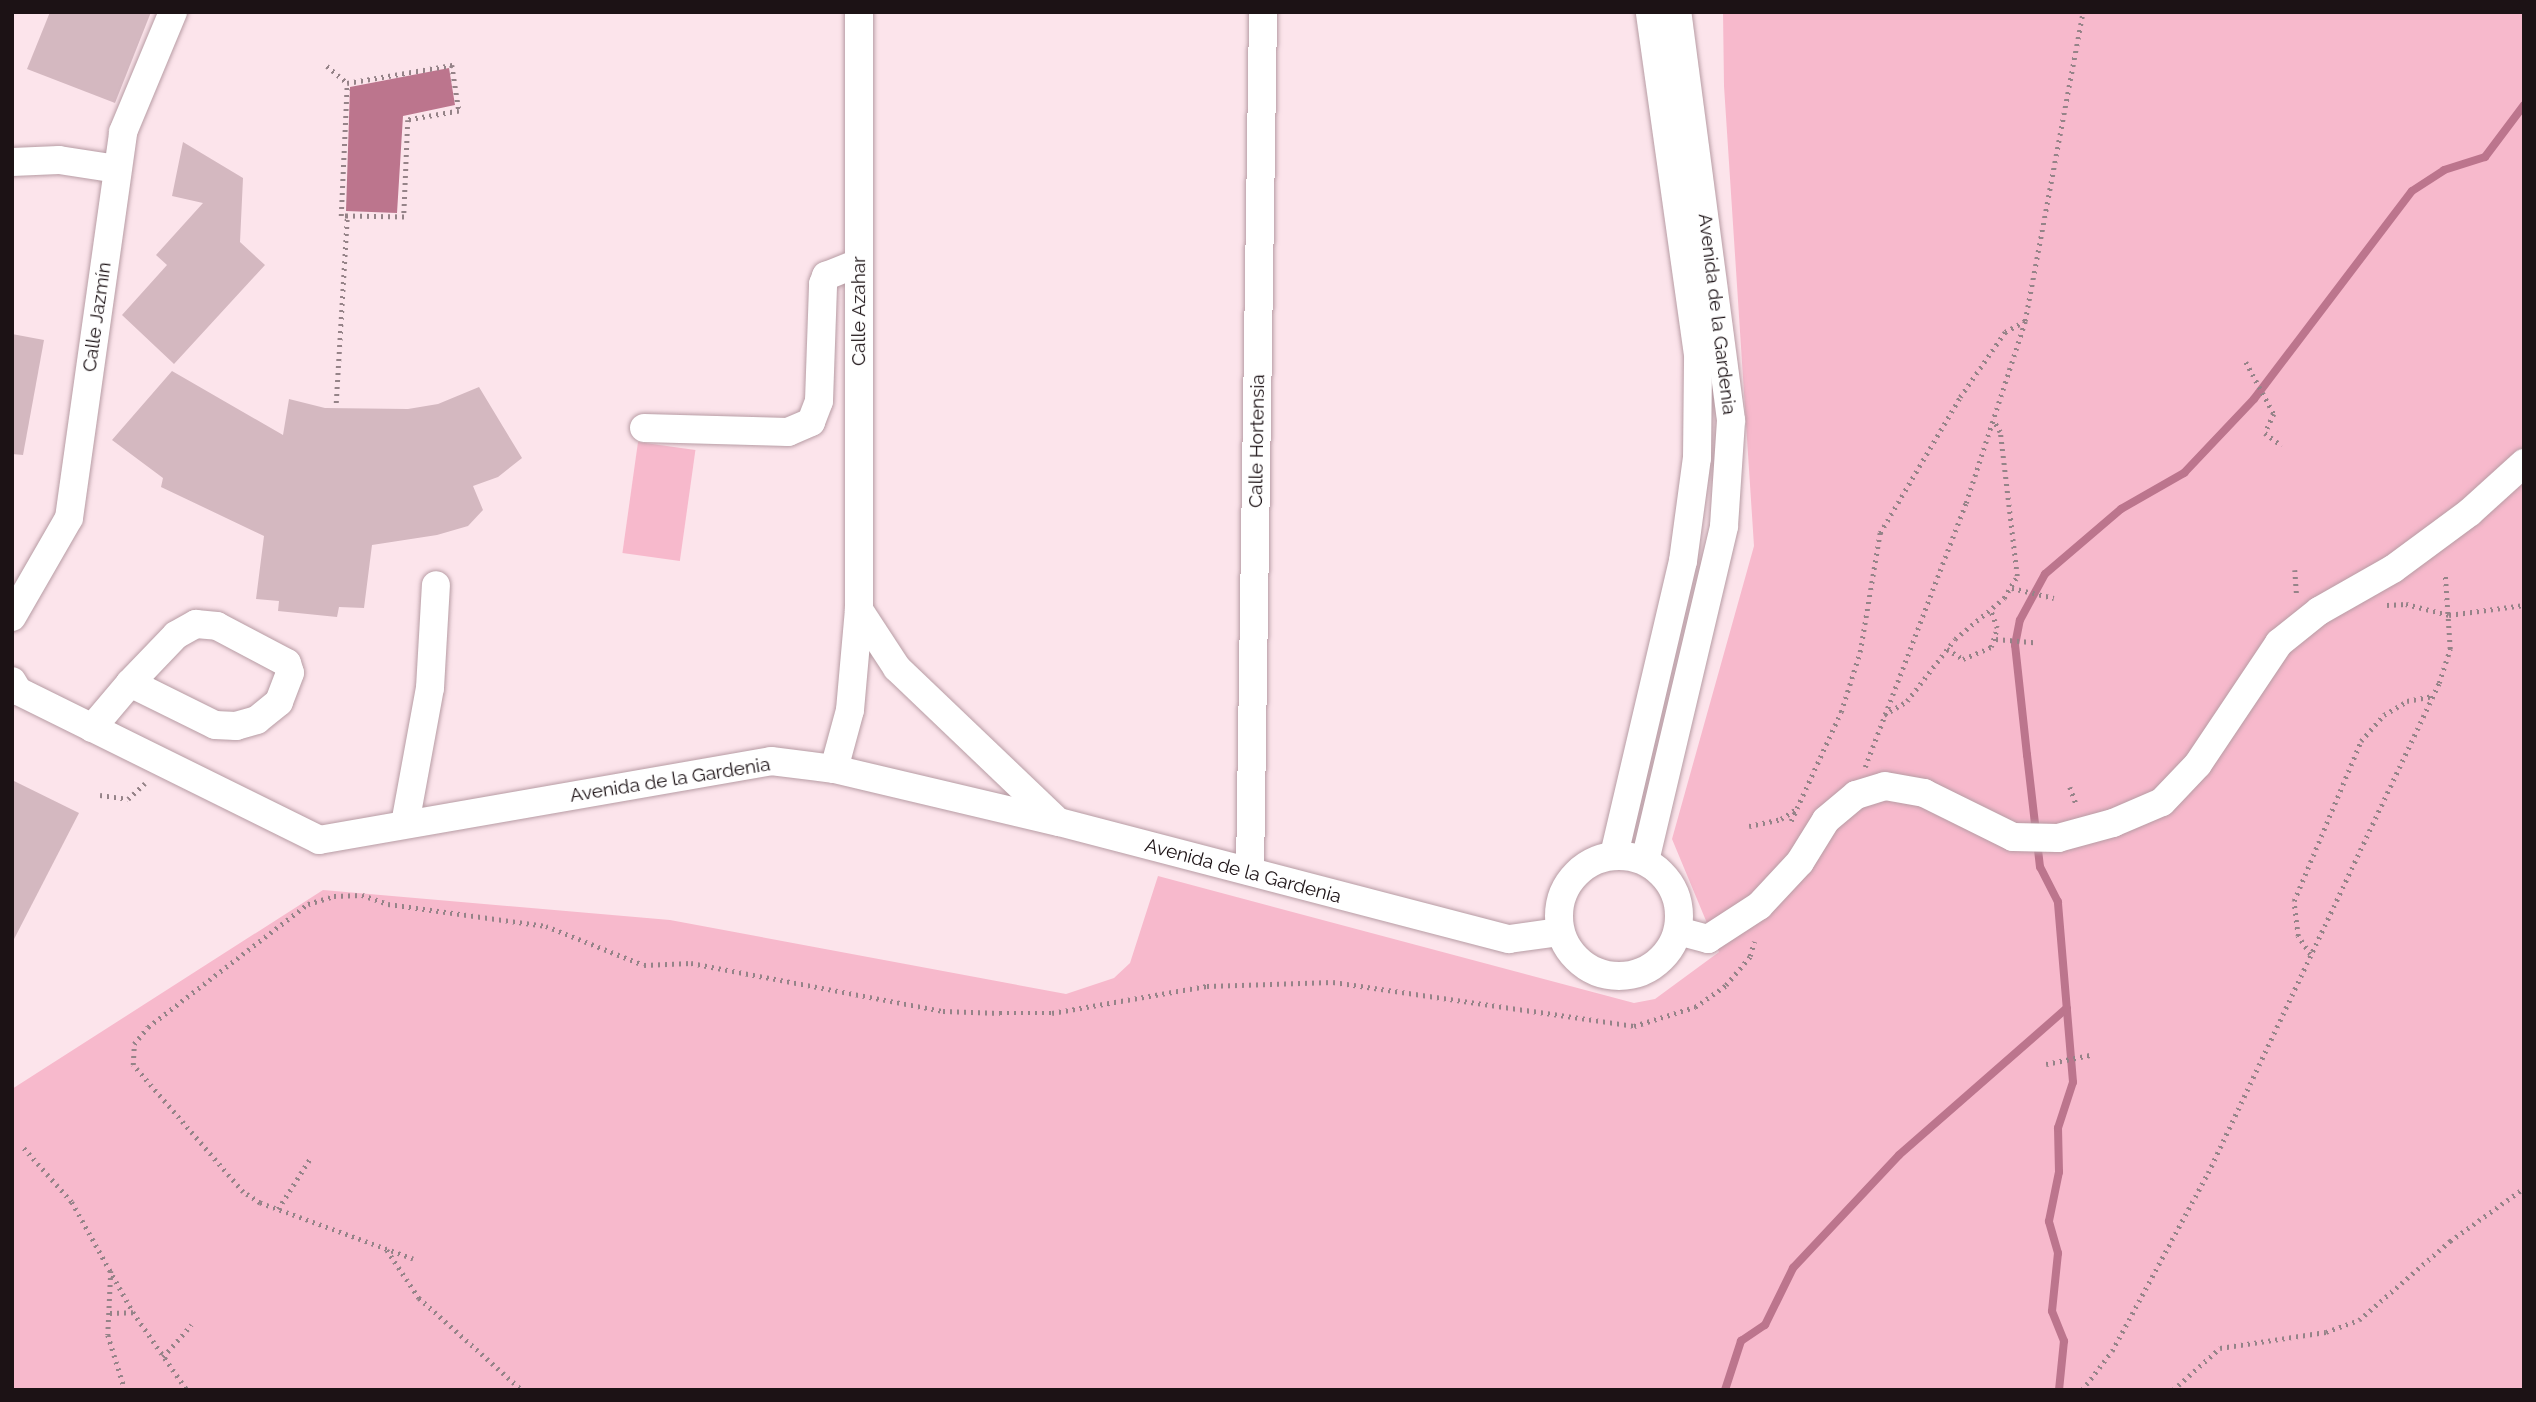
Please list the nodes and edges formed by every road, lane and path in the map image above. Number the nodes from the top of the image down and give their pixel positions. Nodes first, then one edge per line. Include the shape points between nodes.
1 (173, 12) edge
2 (859, 12) edge
3 (1264, 12) edge
4 (1650, 12) edge
5 (1677, 12) edge
6 (2083, 12) edge
7 (327, 66) dead end
8 (347, 83) junction
9 (12, 162) edge
10 (117, 169) junction
11 (347, 216) junction
12 (859, 263) junction
13 (2025, 321) junction
14 (2246, 362) dead end
15 (336, 403) dead end
16 (1993, 421) junction
17 (644, 428) dead end
18 (2282, 446) dead end
19 (2524, 463) edge
20 (2445, 573) dead end
21 (436, 585) dead end
22 (2012, 588) junction
23 (2054, 598) dead end
24 (2384, 605) dead end
25 (2524, 606) edge
26 (1990, 609) junction
27 (859, 610) junction
28 (2449, 615) junction
29 (12, 617) edge
30 (1996, 639) junction
31 (2034, 642) dead end
32 (1947, 649) junction
33 (130, 683) junction
34 (14, 690) edge
35 (2432, 696) junction
36 (1883, 715) junction
37 (92, 728) junction
38 (834, 769) junction
39 (1866, 792) junction
40 (1796, 809) junction
41 (1059, 822) junction
42 (405, 824) junction
43 (1749, 826) dead end
44 (1787, 832) dead end
45 (1614, 855) junction
46 (1645, 861) junction
47 (1250, 871) junction
48 (1759, 906) junction
49 (1678, 931) junction
50 (1560, 932) junction
51 (2311, 955) junction
52 (2090, 1055) dead end
53 (2046, 1064) dead end
54 (24, 1148) dead end
55 (311, 1157) dead end
56 (2524, 1188) edge
57 (278, 1209) junction
58 (387, 1249) junction
59 (413, 1259) dead end
60 (111, 1270) junction
61 (134, 1312) junction
62 (110, 1313) junction
63 (191, 1325) dead end
64 (163, 1357) junction
65 (2082, 1389) edge
66 (125, 1390) edge
67 (187, 1390) edge
68 (522, 1390) edge
69 (2173, 1390) edge

1 - 10 street, Calle Jazmín via 122,132
2 - 12 street, Calle Azahar
3 - 47 street, Calle Hortensia
4 - 45 street, Avenida de la Gardenia via 1698,355 1697,458 1683,561
5 - 46 street, Avenida de la Gardenia via 1731,421 1724,526
6 - 13 path
7 - 8 path
8 - 11 path via 341,216
8 - 11 path via 452,65 459,111 408,120 404,217
9 - 10 street via 59,160
10 - 29 street, Calle Jazmín via 69,519
11 - 15 path
12 - 17 street via 836,271 823,284 819,401 811,422 788,432
12 - 27 street, Calle Azahar
13 - 16 path
13 - 40 path via 2005,332 1960,397 1880,533 1860,652 1841,712
14 - 18 path via 2274,414 2265,433
16 - 22 path via 2000,432 2015,533 2018,563
16 - 36 path
19 - 39 street via 2470,512 2393,569 2319,611 2279,643 2198,764 2162,802 2113,823 2058,838 2013,837 1924,793 1885,786
20 - 28 path
21 - 42 street via 430,688
22 - 23 path
22 - 26 path
24 - 28 path via 2406,604
25 - 28 path
26 - 30 path
26 - 32 path
27 - 38 street, Calle Azahar via 850,710
27 - 41 street via 897,668
28 - 35 path via 2450,649
30 - 31 path
30 - 32 path via 1974,658 1954,656
32 - 36 path via 1907,701
33 - 33 street via 185,628 207,623 287,663 290,673 279,702 257,720 236,726 215,725
33 - 37 street
34 - 37 street, Avenida de la Gardenia
35 - 51 path
35 - 51 path via 2407,701 2384,715 2361,741 2294,901 2298,936
36 - 39 path via 1865,761
37 - 42 street, Avenida de la Gardenia via 319,840
38 - 41 street, Avenida de la Gardenia
38 - 42 street, Avenida de la Gardenia via 771,761
39 - 48 street via 1826,820 1800,862
40 - 43 path via 1781,819
40 - 44 path
41 - 47 street, Avenida de la Gardenia
45 - 46 street
45 - 50 street via 1586,864 1572,877 1562,894
46 - 49 street via 1662,873 1674,890
47 - 50 street, Avenida de la Gardenia via 1509,939
48 - 49 street via 1708,939
48 - 57 path via 1750,956 1726,985 1695,1007 1634,1026 1333,982 1207,986 1052,1013 943,1011 691,963 629,962 546,926 388,904 362,895 334,896 297,912 148,1027 132,1054 137,1074 229,1178 260,1203
49 - 50 street via 1656,964 1619,976 1581,964
51 - 65 path via 2208,1173 2112,1351
52 - 53 path
54 - 60 path via 72,1202
55 - 57 path
56 - 69 path via 2450,1241 2359,1320 2326,1332 2220,1348
57 - 58 path
58 - 59 path
58 - 68 path via 403,1280 419,1298
60 - 61 path
60 - 62 path
61 - 62 path
61 - 64 path
62 - 66 path via 108,1335
63 - 64 path
64 - 67 path

